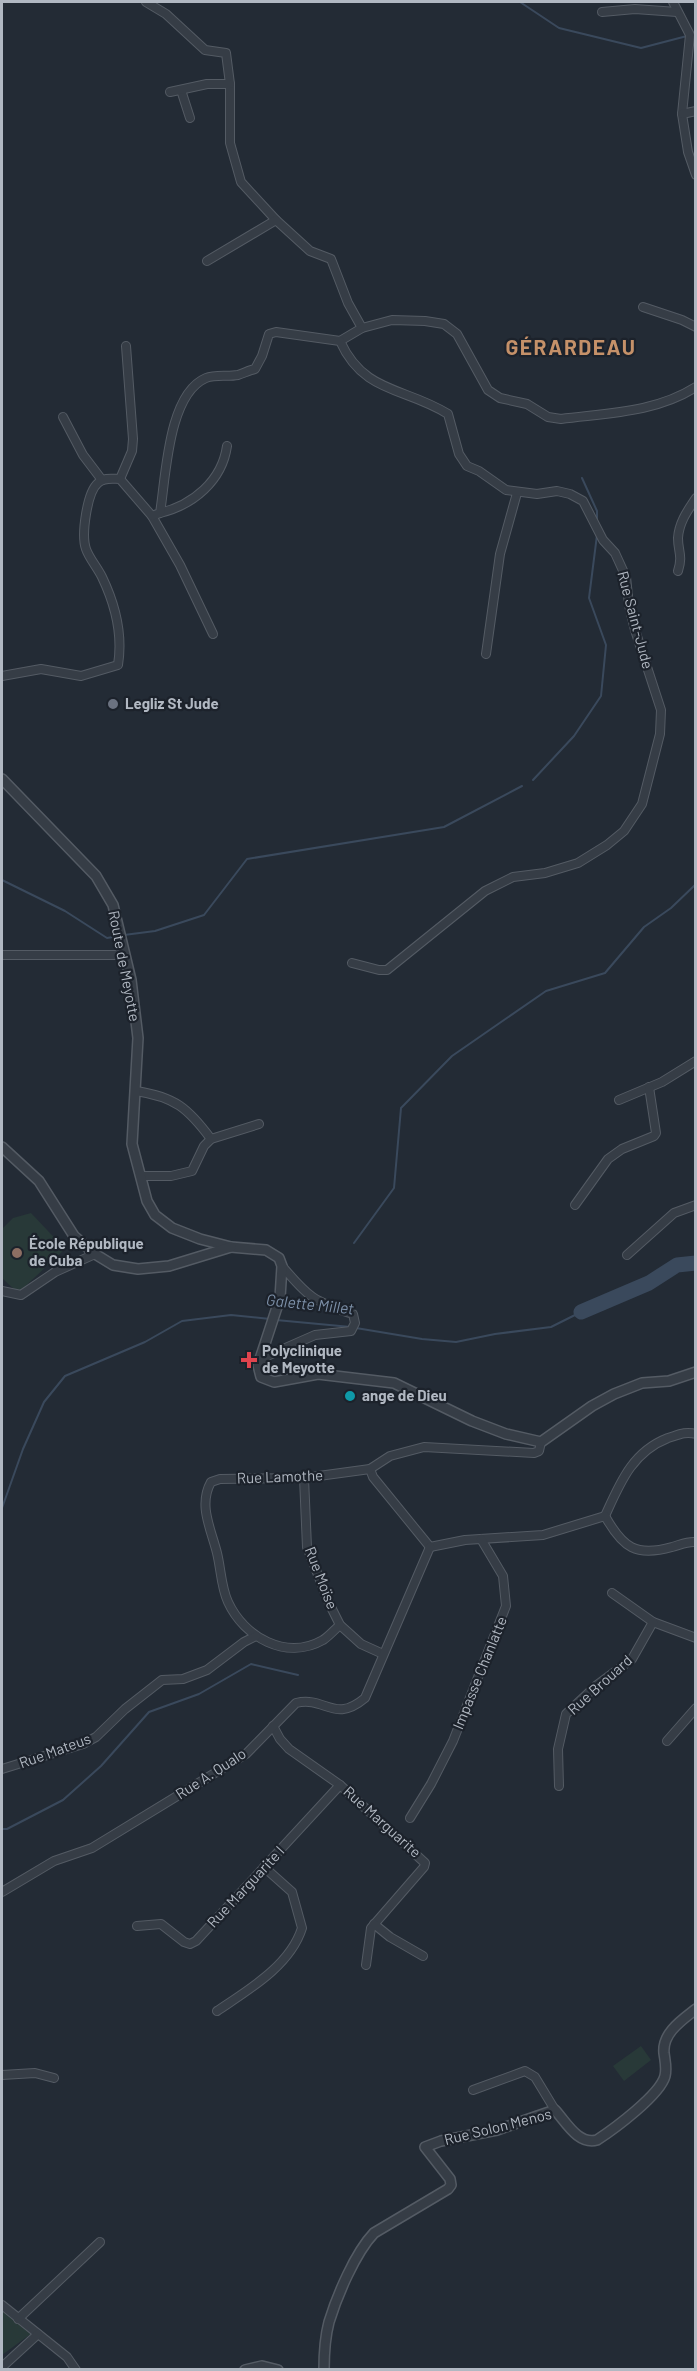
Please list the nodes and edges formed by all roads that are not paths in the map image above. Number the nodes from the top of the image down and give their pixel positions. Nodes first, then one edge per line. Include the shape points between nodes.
1 (146, 2) edge
2 (673, 2) edge
3 (602, 12) dead end
4 (677, 12) junction
5 (230, 84) junction
6 (181, 90) junction
7 (170, 92) dead end
8 (696, 111) edge
9 (682, 114) junction
10 (190, 118) dead end
11 (696, 175) edge
12 (276, 220) junction
13 (207, 261) dead end
14 (643, 307) dead end
15 (696, 327) edge
16 (362, 328) junction
17 (340, 341) junction
18 (126, 346) dead end
19 (696, 387) edge
20 (63, 417) dead end
21 (227, 446) dead end
22 (120, 478) junction
23 (102, 480) junction
24 (517, 493) junction
25 (696, 498) edge
26 (156, 515) junction
27 (678, 571) dead end
28 (213, 634) dead end
29 (486, 654) dead end
30 (2, 676) edge
31 (2, 779) edge
32 (2, 955) edge
33 (123, 955) junction
34 (352, 963) dead end
35 (696, 1061) edge
36 (649, 1087) junction
37 (135, 1091) junction
38 (620, 1100) dead end
39 (259, 1124) dead end
40 (211, 1139) junction
41 (2, 1146) edge
42 (141, 1176) junction
43 (575, 1205) dead end
44 (696, 1205) edge
45 (231, 1247) junction
46 (95, 1254) junction
47 (627, 1255) dead end
48 (282, 1266) junction
49 (2, 1291) edge
50 (258, 1365) junction
51 (696, 1372) edge
52 (696, 1434) edge
53 (541, 1442) junction
54 (370, 1469) junction
55 (304, 1479) junction
56 (605, 1516) junction
57 (481, 1539) junction
58 (696, 1542) edge
59 (430, 1547) junction
60 (612, 1593) dead end
61 (653, 1622) junction
62 (340, 1625) junction
63 (256, 1636) junction
64 (696, 1638) edge
65 (383, 1654) junction
66 (696, 1708) edge
67 (273, 1726) junction
68 (667, 1741) dead end
69 (2, 1769) edge
70 (340, 1785) junction
71 (559, 1786) dead end
72 (410, 1818) dead end
73 (264, 1867) junction
74 (2, 1892) edge
75 (374, 1924) junction
76 (137, 1926) dead end
77 (423, 1956) dead end
78 (366, 1965) dead end
79 (696, 2009) edge
80 (218, 2011) dead end
81 (2, 2075) edge
82 (54, 2078) dead end
83 (473, 2091) dead end
84 (555, 2110) junction
85 (100, 2242) dead end
86 (2, 2305) edge
87 (18, 2319) junction
88 (38, 2334) junction
89 (2, 2367) edge
90 (76, 2370) edge
91 (245, 2370) edge
92 (278, 2370) edge
93 (324, 2370) edge

1 - 5 street via 166,14 205,50 226,53
2 - 4 street
3 - 4 street
4 - 9 street via 690,35
5 - 6 street
5 - 12 street via 230,142 241,182
6 - 7 street
6 - 10 street
8 - 9 street
9 - 11 street
12 - 13 street
12 - 16 street via 310,251 331,259
14 - 15 street
16 - 17 street
16 - 19 street via 400,320 444,324 457,334 488,390 500,398 527,404 548,417 561,419 659,405
17 - 24 street, Rue Saint-Jude via 346,356 363,375 448,414 459,454 467,466
17 - 26 street via 268,334 255,369 205,378 192,388 173,425
18 - 22 street via 133,439
20 - 23 street
21 - 26 street via 225,463 207,489 176,509
22 - 23 street
22 - 26 street
23 - 30 street via 92,489 84,527 85,548 111,596 121,648 118,665 81,676 41,669
24 - 29 street via 500,554
24 - 34 street, Rue Saint-Jude via 556,491 583,501 626,577 635,630 661,710 660,734 642,804 624,831 578,863 513,877 485,891 387,969
25 - 27 street via 683,518 678,539 682,558
26 - 28 street
31 - 33 street, Route de Meyotte via 96,876 113,905
32 - 33 street
33 - 37 street, Route de Meyotte via 138,1038
35 - 36 street
36 - 38 street
36 - 43 street via 656,1133 608,1159
37 - 40 street via 155,1094 188,1111
37 - 42 street, Route de Meyotte via 132,1144
39 - 40 street
40 - 42 street via 192,1171
41 - 46 street via 39,1181 74,1236
42 - 45 street, Route de Meyotte via 155,1215 172,1228
44 - 47 street via 674,1213
45 - 46 street via 169,1266 138,1269 113,1265
45 - 48 street via 266,1250 279,1258
46 - 49 street via 55,1272 21,1295
48 - 50 street via 280,1298
48 - 50 street via 306,1294 353,1314 355,1323 351,1331 315,1335
50 - 53 street via 261,1377 270,1382 318,1374 393,1383 472,1422
51 - 53 street, Rue Lamothe via 669,1381 642,1383 614,1394
52 - 56 street via 687,1432 648,1448 622,1479
53 - 54 street, Rue Lamothe via 539,1451 534,1453 424,1448 390,1456
54 - 55 street, Rue Lamothe
54 - 59 street
55 - 62 street, Rue Moïse via 307,1546
55 - 63 street, Rue Lamothe via 220,1479 207,1488 205,1509 223,1588 237,1618
56 - 57 street via 543,1535
56 - 58 street via 622,1539 640,1552
57 - 59 street
57 - 72 street, Impasse Chanlatte via 503,1576 506,1606 453,1741
59 - 65 street, Rue A. Qualo
60 - 61 street
61 - 64 street
61 - 71 street, Rue Brouard via 632,1659 566,1714 558,1749
62 - 63 street via 325,1639 303,1647 280,1646
62 - 65 street, Rue Moïse via 361,1644
63 - 69 street, Rue Mateus via 207,1670 183,1679 162,1680 83,1744
65 - 67 street, Rue A. Qualo via 365,1698 355,1706 339,1710 304,1701 296,1703
66 - 68 street
67 - 70 street, Rue Marguarite via 289,1749
67 - 74 street, Rue A. Qualo via 246,1754 204,1780 92,1848 54,1861
70 - 73 street, Rue Marguarite I
70 - 75 street, Rue Marguarite via 425,1863
73 - 76 street, Rue Marguarite I via 190,1944 161,1924
73 - 80 street via 292,1892 302,1928 266,1976
75 - 77 street
75 - 78 street, Rue Marguarite via 369,1933
79 - 84 street, Rue Solon Menos via 665,2039 667,2065 662,2083 604,2135 584,2141
81 - 82 street via 35,2073
83 - 84 street via 525,2072 535,2077
84 - 93 street, Rue Solon Menos via 497,2130 425,2147 451,2185 366,2241 329,2323
85 - 87 street
86 - 87 street
87 - 88 street
88 - 89 street
88 - 90 street via 67,2357
91 - 92 street via 262,2366

